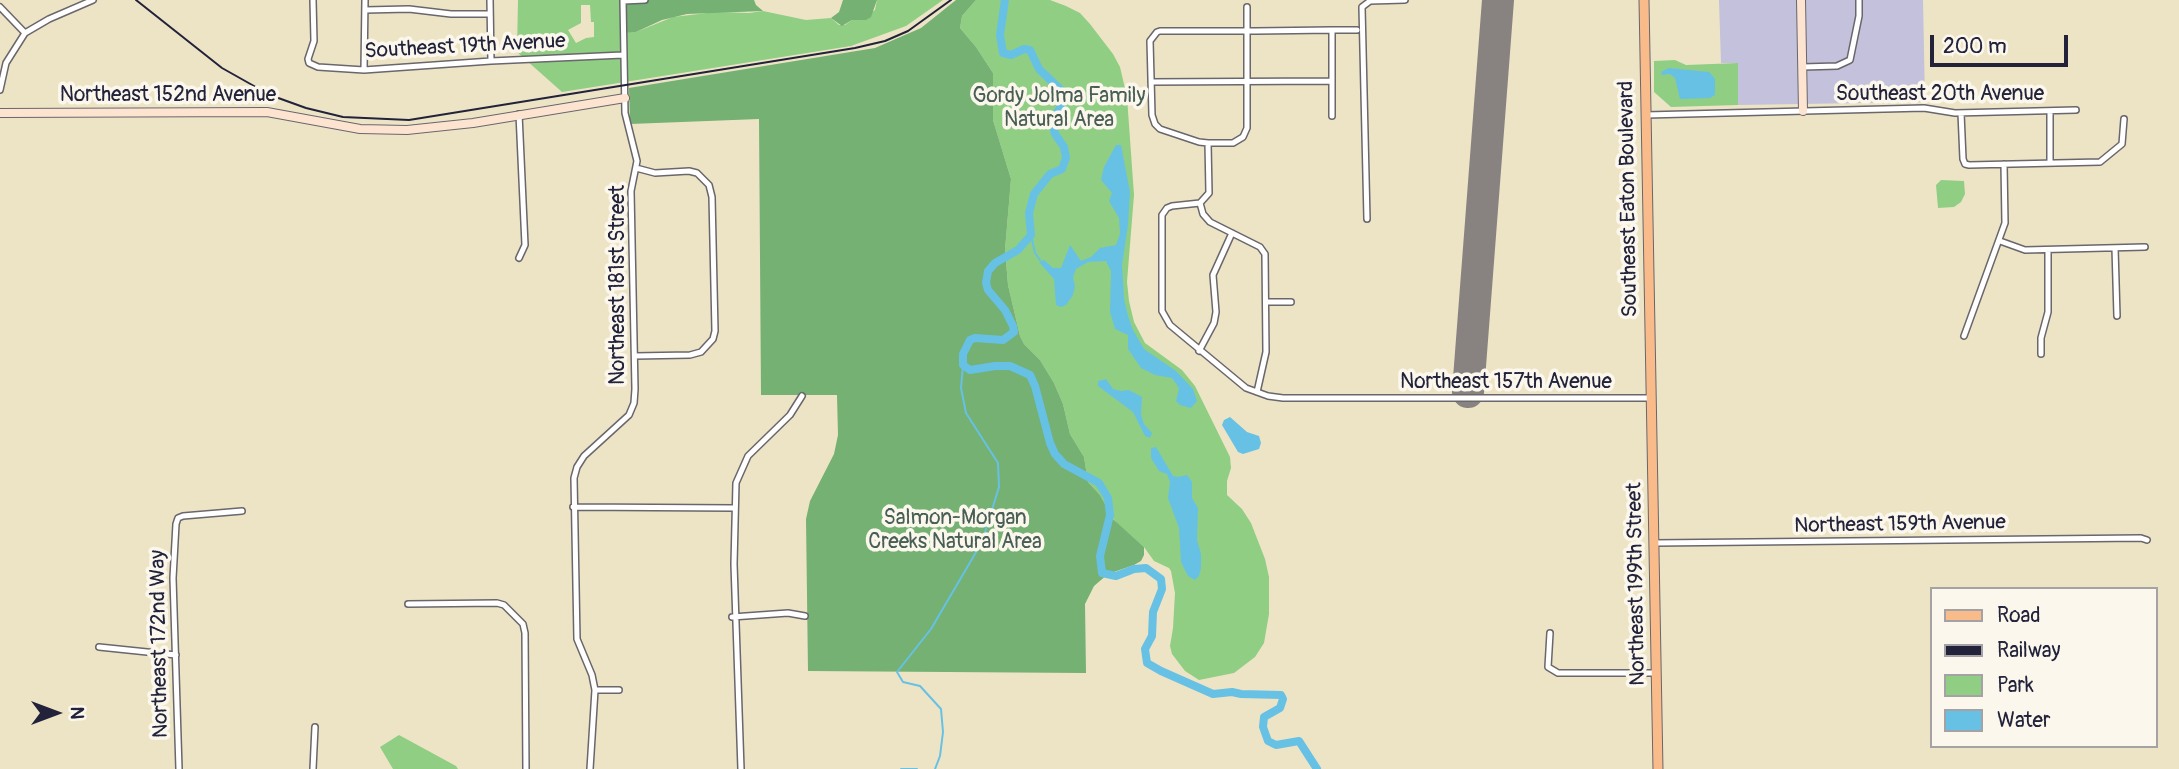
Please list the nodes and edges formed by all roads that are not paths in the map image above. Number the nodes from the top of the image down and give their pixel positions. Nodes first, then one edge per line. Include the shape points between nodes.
1 (93, 0) edge
2 (313, 0) edge
3 (365, 0) edge
4 (490, 0) edge
5 (645, 0) edge
6 (1405, 0) edge
7 (1644, 0) edge
8 (1801, 0) edge
9 (1859, 0) edge
10 (623, 1) edge
11 (0, 6) edge
12 (1247, 7) dead end
13 (365, 10) junction
14 (490, 14) junction
15 (1332, 30) junction
16 (1357, 30) dead end
17 (1247, 31) junction
18 (24, 33) junction
19 (623, 55) junction
20 (491, 61) junction
21 (1803, 67) junction
22 (364, 69) junction
23 (1247, 81) junction
24 (1332, 81) junction
25 (1151, 82) junction
26 (0, 90) edge
27 (625, 98) junction
28 (1804, 110) junction
29 (2076, 110) dead end
30 (2049, 111) junction
31 (0, 113) edge
32 (1961, 113) junction
33 (519, 114) junction
34 (1645, 115) junction
35 (1332, 117) dead end
36 (2124, 119) dead end
37 (1209, 143) junction
38 (2050, 163) junction
39 (2004, 164) junction
40 (636, 168) junction
41 (1200, 203) junction
42 (1367, 219) dead end
43 (1232, 233) junction
44 (2000, 241) junction
45 (2146, 247) dead end
46 (2115, 248) junction
47 (2048, 250) junction
48 (519, 258) dead end
49 (1266, 302) junction
50 (1292, 302) dead end
51 (2117, 316) dead end
52 (1964, 336) dead end
53 (1199, 351) junction
54 (2040, 354) dead end
55 (635, 356) junction
56 (1257, 392) junction
57 (802, 396) dead end
58 (1650, 398) junction
59 (573, 507) junction
60 (734, 508) junction
61 (242, 511) dead end
62 (2147, 540) dead end
63 (1654, 543) junction
64 (408, 604) dead end
65 (806, 616) dead end
66 (734, 617) junction
67 (1549, 633) dead end
68 (99, 648) dead end
69 (176, 655) junction
70 (1656, 673) junction
71 (739, 683) junction
72 (731, 684) dead end
73 (595, 690) junction
74 (620, 691) dead end
75 (315, 727) dead end
76 (179, 769) edge
77 (313, 769) edge
78 (526, 769) edge
79 (590, 769) edge
80 (741, 769) edge
81 (1658, 769) edge

1 - 18 street
2 - 22 street, Southeast 19th Avenue via 314,41 309,63
3 - 13 street
4 - 14 street
5 - 10 street
6 - 42 street via 1365,2 1362,9
7 - 34 main road, Southeast Eaton Boulevard
8 - 21 street
9 - 21 street via 1854,51 1848,62
10 - 19 street, Northeast 181st Street
11 - 18 street
12 - 17 street
13 - 14 street
13 - 22 street
14 - 20 street
15 - 16 street
15 - 17 street
15 - 24 street
17 - 23 street
17 - 25 street via 1155,33 1150,41
18 - 26 street via 6,63
19 - 20 street, Southeast 19th Avenue
19 - 27 street, Northeast 181st Street
20 - 22 street, Southeast 19th Avenue
21 - 28 street
23 - 24 street
23 - 25 street
23 - 37 street via 1243,137
24 - 35 street
25 - 37 street via 1155,124
27 - 33 street, Northeast 152nd Avenue
27 - 40 street, Northeast 181st Street
28 - 32 street, Southeast 20th Avenue via 1924,108
28 - 34 street, Southeast 20th Avenue
29 - 30 street, Southeast 20th Avenue
30 - 32 street, Southeast 20th Avenue
30 - 38 street
31 - 33 street, Northeast 152nd Avenue via 267,112 387,130 428,129
32 - 39 street via 1965,164
33 - 48 street via 525,245
34 - 58 main road, Southeast Eaton Boulevard
36 - 38 street via 2122,144 2100,162
37 - 41 street via 1209,192
38 - 39 street
39 - 44 street via 2005,223
40 - 55 street, Northeast 181st Street via 631,191
40 - 55 street via 655,173 689,171 709,185 715,331 701,352
41 - 43 street via 1208,221
41 - 53 street via 1172,206 1161,221 1164,315
43 - 49 street via 1264,251
43 - 53 street via 1213,275 1214,323
44 - 47 street via 2025,250
44 - 52 street
45 - 46 street
46 - 47 street
46 - 51 street
47 - 54 street via 2049,308
49 - 50 street
49 - 56 street via 1266,352
53 - 56 street
55 - 59 street, Northeast 181st Street via 632,409 577,467
56 - 58 street, Northeast 157th Avenue via 1283,398
57 - 60 street via 790,415 744,462 736,482
58 - 63 main road, Northeast 199th Street
59 - 60 street
59 - 73 street, Northeast 181st Street via 577,639
60 - 66 street
61 - 69 street, Northeast 172nd Way via 178,518 173,559
62 - 63 street, Northeast 159th Avenue
63 - 70 main road, Northeast 199th Street
64 - 78 street via 497,604 523,624
65 - 66 street
66 - 71 street
67 - 70 street via 1548,667 1558,674
68 - 69 street
69 - 76 street, Northeast 172nd Way
70 - 81 main road, Northeast 199th Street
71 - 72 street
71 - 80 street
73 - 74 street
73 - 79 street
75 - 77 street

